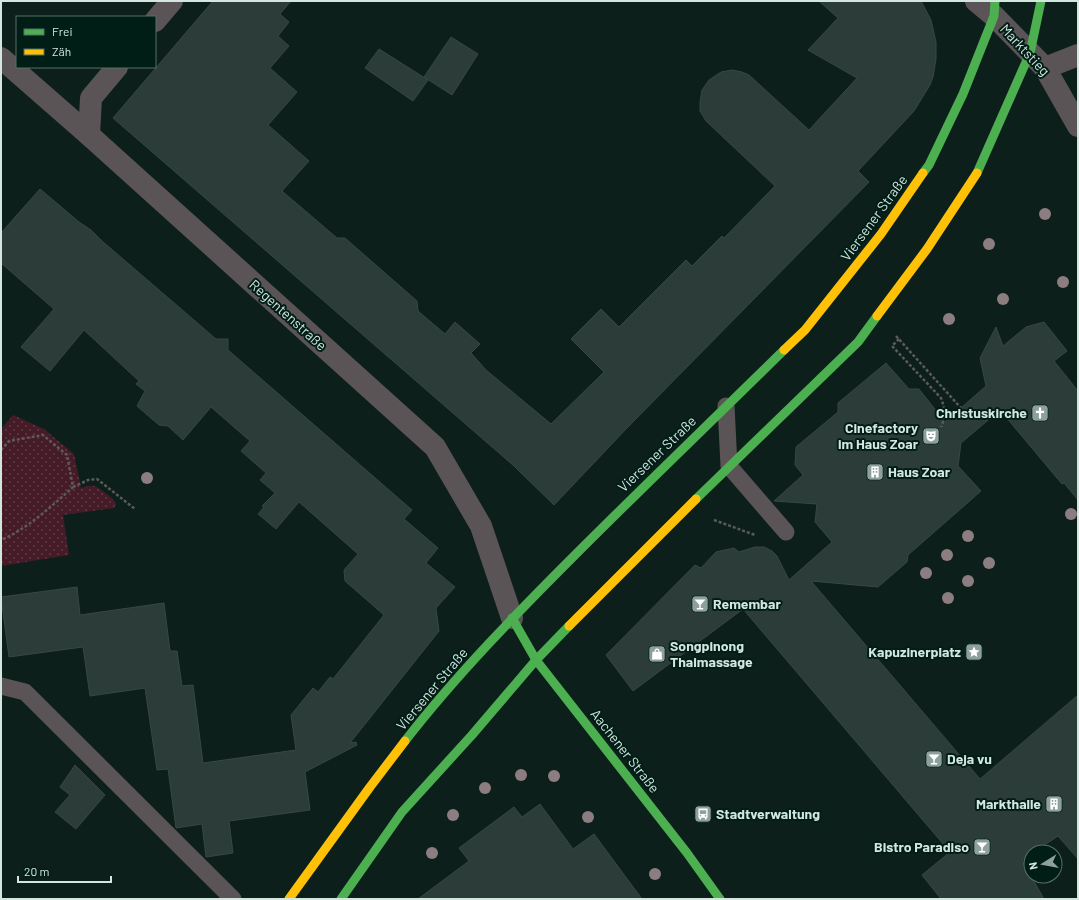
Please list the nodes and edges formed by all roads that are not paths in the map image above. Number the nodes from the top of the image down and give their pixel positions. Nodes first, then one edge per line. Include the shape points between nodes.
1 (172, 1) edge
2 (976, 1) edge
3 (1041, 1) edge
4 (994, 9) edge
5 (156, 21) edge
6 (1030, 53) junction
7 (1078, 55) edge
8 (1, 58) edge
9 (116, 68) edge
10 (1045, 68) junction
11 (1078, 126) edge
12 (89, 135) junction
13 (726, 406) junction
14 (729, 466) junction
15 (786, 532) dead end
16 (512, 618) junction
17 (536, 660) junction
18 (1, 686) edge
19 (233, 899) edge
20 (289, 899) edge
21 (341, 899) edge
22 (720, 899) edge

1 - 5 street
2 - 4 street, Marktstieg
3 - 6 main road
4 - 6 street, Marktstieg
4 - 13 main road, Viersener Straße via 963,94 929,165 881,234 805,330
6 - 10 street, Marktstieg
6 - 14 main road via 978,171 927,249 858,342
7 - 10 street
8 - 12 street, Regentenstraße
9 - 12 street via 91,98
10 - 11 street, Marktstieg
12 - 16 street, Regentenstraße via 435,448 481,526
13 - 14 lane
13 - 16 main road, Viersener Straße
14 - 15 lane
14 - 17 main road
16 - 17 main road, Aachener Straße
16 - 20 main road, Viersener Straße via 430,709
17 - 21 main road via 402,812
17 - 22 main road, Aachener Straße
18 - 19 lane via 25,692

